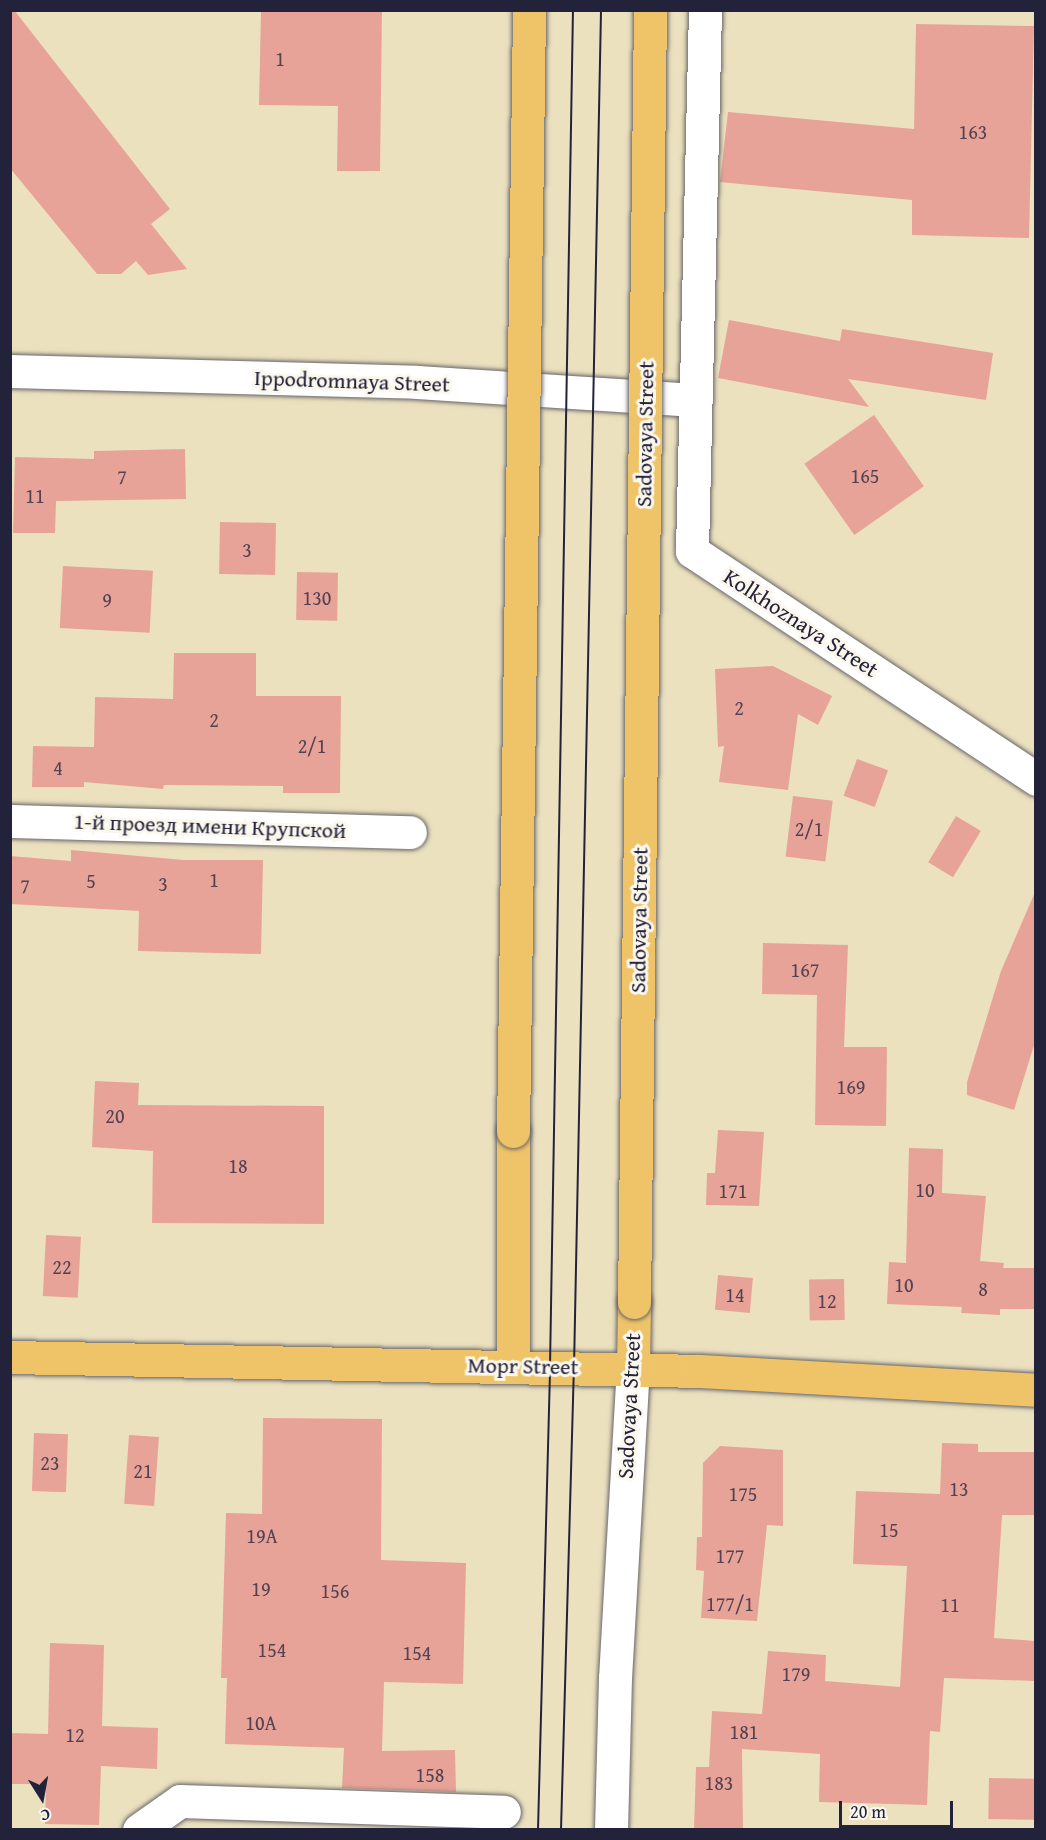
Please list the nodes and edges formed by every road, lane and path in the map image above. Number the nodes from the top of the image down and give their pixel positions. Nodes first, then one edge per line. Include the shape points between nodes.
1 (528, 10) edge
2 (650, 10) edge
3 (705, 10) edge
4 (10, 371) edge
5 (694, 400) junction
6 (1035, 778) edge
7 (10, 821) edge
8 (410, 832) dead end
9 (10, 1357) edge
10 (513, 1366) junction
11 (633, 1369) junction
12 (1035, 1390) edge
13 (504, 1812) dead end
14 (139, 1830) edge
15 (611, 1830) edge

1 - 10 main road, bridge
2 - 11 main road, Sadovaya Street, bridge
3 - 5 street
4 - 5 street, Ippodromnaya Street via 417,382
5 - 6 street, Kolkhoznaya Street via 692,551
7 - 8 street, 1-й проезд имени Крупской
9 - 10 main road, Mopr Street
10 - 11 main road, Mopr Street
11 - 12 main road, Mopr Street
11 - 15 street, Sadovaya Street via 615,1678
13 - 14 street via 180,1801

